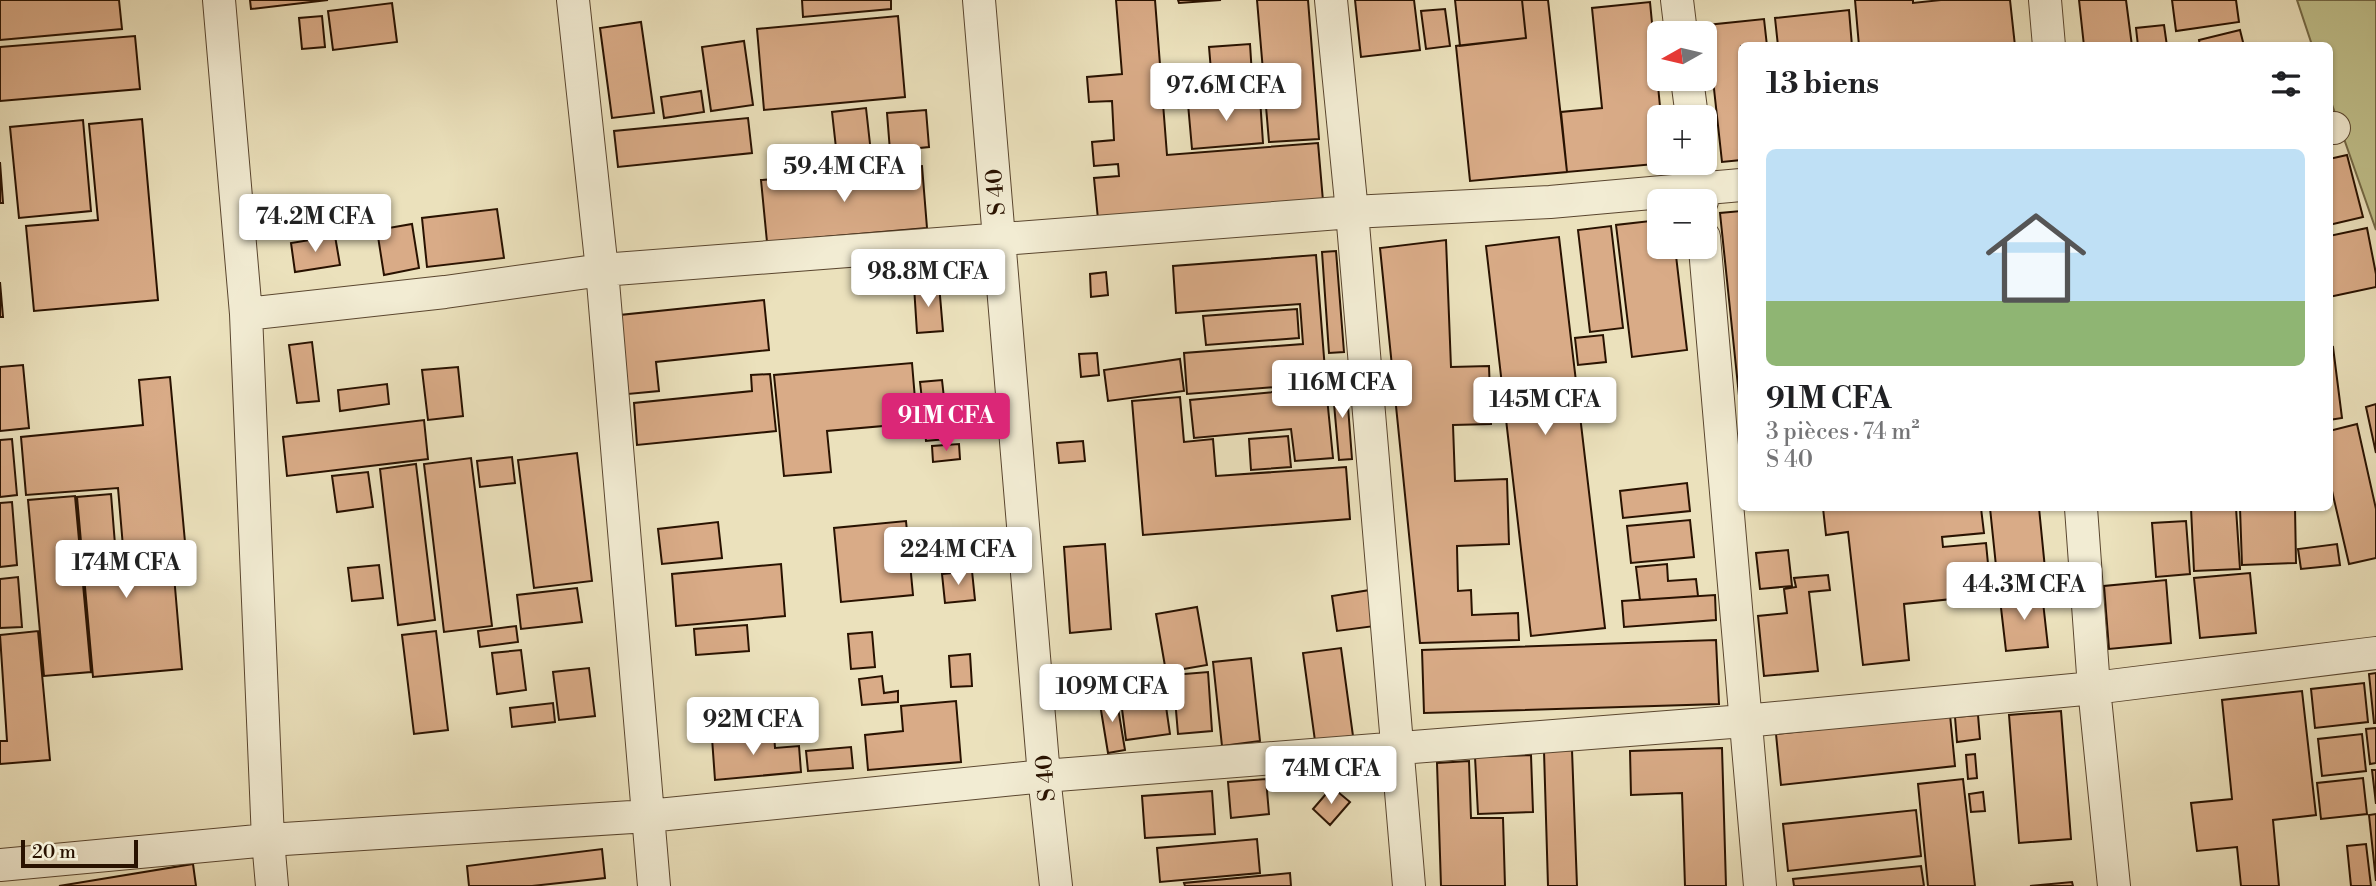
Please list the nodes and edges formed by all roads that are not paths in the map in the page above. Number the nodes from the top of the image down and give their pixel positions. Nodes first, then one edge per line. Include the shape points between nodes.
1 (219, 0) edge
2 (573, 0) edge
3 (979, 0) edge
4 (1331, 0) edge
5 (1677, 0) edge
6 (2045, 0) edge
7 (1680, 21) edge
8 (2049, 42) edge
9 (1700, 185) edge
10 (1738, 185) edge
11 (1352, 212) junction
12 (999, 238) junction
13 (1706, 259) edge
14 (602, 270) junction
15 (246, 314) junction
16 (2081, 511) edge
17 (2376, 653) edge
18 (2094, 688) junction
19 (1744, 721) junction
20 (1397, 747) junction
21 (1044, 776) junction
22 (648, 816) junction
23 (268, 840) junction
24 (0, 865) edge
25 (272, 886) edge
26 (654, 886) edge
27 (1056, 886) edge
28 (1409, 886) edge
29 (1760, 886) edge
30 (2114, 886) edge

1 - 15 street
2 - 14 street
3 - 12 street, S 40
4 - 11 street
5 - 7 street
6 - 8 street
9 - 10 street
9 - 11 street via 1550,202
11 - 12 street
11 - 20 street
12 - 14 street
12 - 21 street, S 40
13 - 19 street
14 - 15 street
14 - 22 street
15 - 23 street
16 - 18 street
17 - 18 street
18 - 19 street
18 - 30 street
19 - 20 street
19 - 29 street
20 - 21 street
20 - 28 street
21 - 22 street
21 - 27 street, S 40
22 - 23 street
22 - 26 street
23 - 24 street
23 - 25 street

